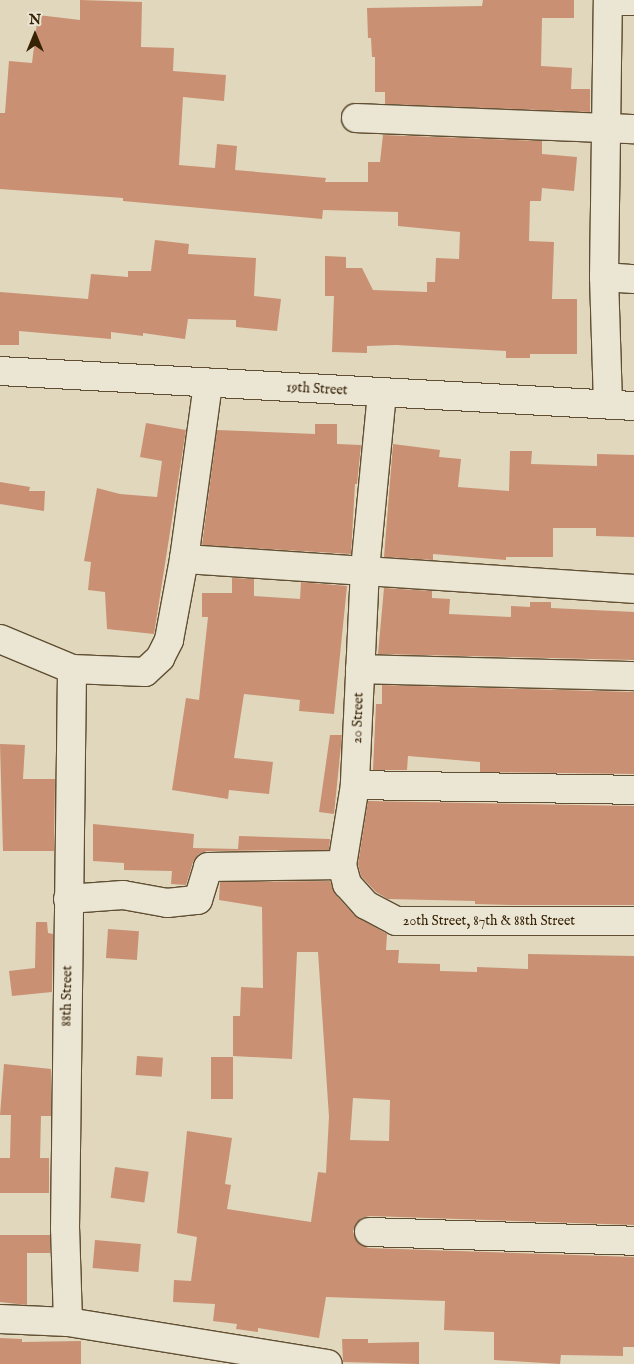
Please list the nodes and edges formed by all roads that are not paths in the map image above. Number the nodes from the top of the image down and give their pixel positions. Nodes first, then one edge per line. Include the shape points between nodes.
1 (617, 1) edge
2 (356, 118) dead end
3 (607, 129) junction
4 (634, 129) edge
5 (604, 277) junction
6 (634, 279) edge
7 (0, 371) edge
8 (208, 383) junction
9 (382, 392) junction
10 (621, 405) edge
11 (184, 559) junction
12 (365, 569) junction
13 (634, 589) edge
14 (0, 639) edge
15 (360, 669) junction
16 (72, 670) junction
17 (634, 676) edge
18 (355, 785) junction
19 (634, 790) edge
20 (342, 865) junction
21 (68, 899) junction
22 (634, 921) edge
23 (369, 1232) dead end
24 (634, 1241) edge
25 (0, 1319) edge
26 (68, 1322) junction
27 (328, 1364) edge

1 - 3 street
2 - 3 street
3 - 4 street
3 - 5 street
5 - 6 street
5 - 10 street
7 - 8 street, 19th Street
8 - 9 street, 19th Street
8 - 11 street
9 - 10 street, 19th Street
9 - 12 street, 20 Street
11 - 12 street
11 - 16 street via 169,640 160,658 145,672
12 - 13 street
12 - 15 street, 20 Street
14 - 16 street
15 - 17 street
15 - 18 street, 20 Street
16 - 21 street, 88th Street
18 - 19 street
18 - 20 street, 20 Street
20 - 21 street via 208,867 198,900 167,904 124,895
20 - 22 street, 20th Street, 87th & 88th Street via 346,884 366,906 396,921
21 - 26 street, 88th Street via 64,1229
23 - 24 street
25 - 26 street
26 - 27 street

